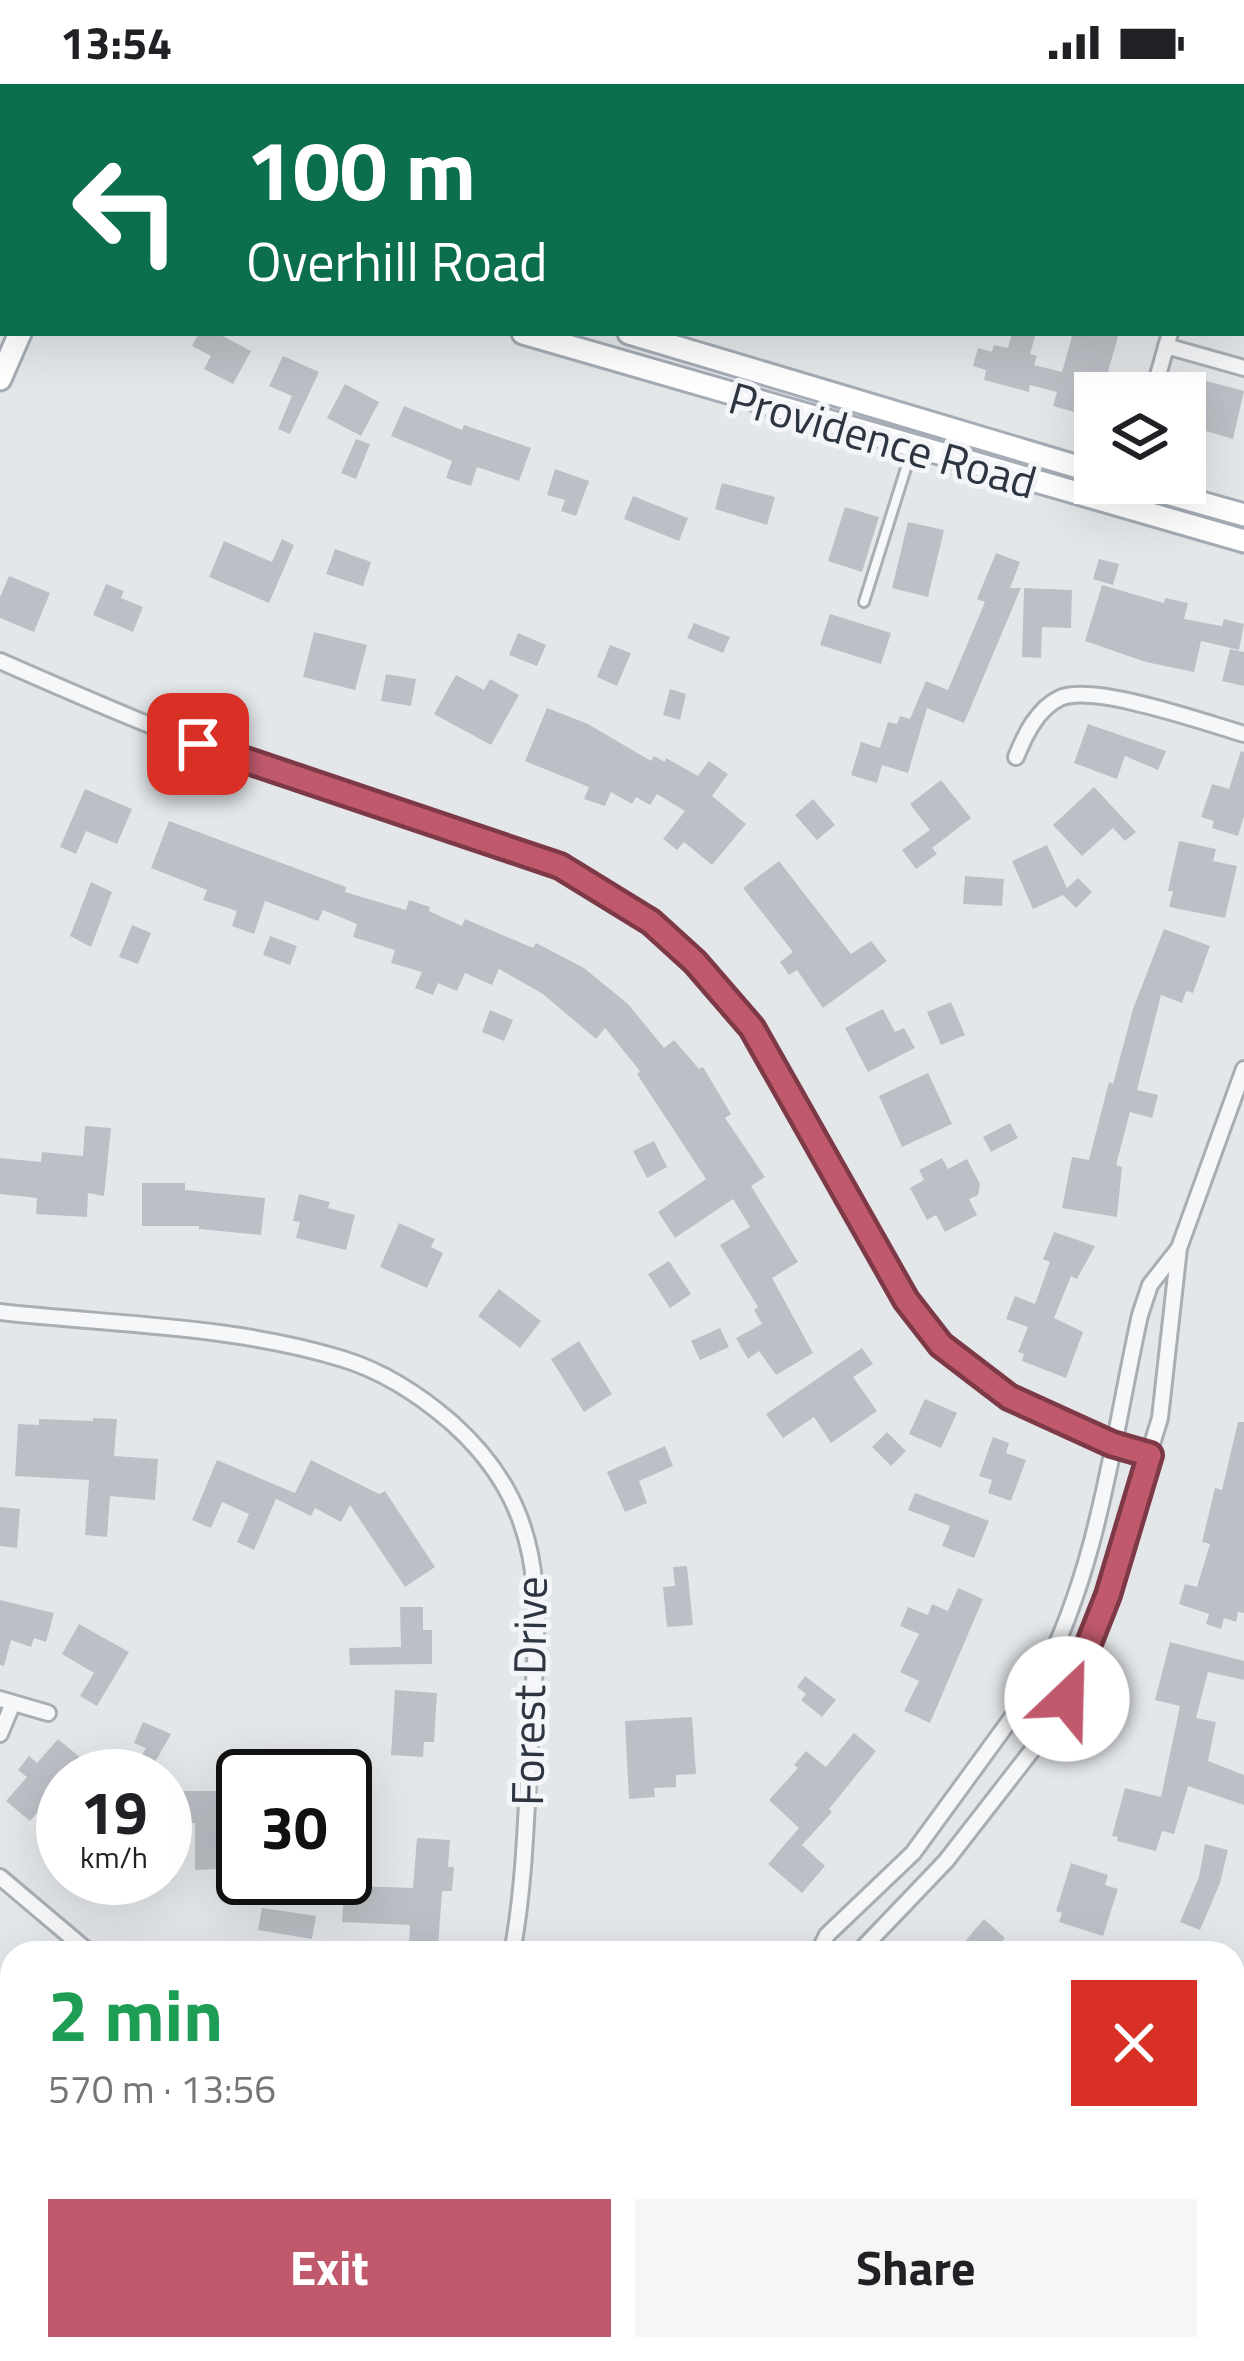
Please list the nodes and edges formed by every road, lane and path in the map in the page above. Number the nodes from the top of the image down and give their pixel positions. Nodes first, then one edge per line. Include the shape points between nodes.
1 (19, 336) edge
2 (534, 336) edge
3 (625, 336) edge
4 (636, 336) edge
5 (1168, 340) edge
6 (614, 359) junction
7 (1244, 368) edge
8 (1159, 372) edge
9 (0, 379) edge
10 (913, 447) junction
11 (1074, 466) edge
12 (1119, 504) edge
13 (1204, 504) edge
14 (1118, 507) junction
15 (1244, 515) edge
16 (1244, 541) edge
17 (864, 602) dead end
18 (0, 661) edge
19 (1244, 734) edge
20 (1016, 758) dead end
21 (1244, 1069) edge
22 (1179, 1248) junction
23 (0, 1312) edge
24 (1112, 1444) junction
25 (1150, 1455) junction
26 (6, 1701) edge
27 (48, 1713) dead end
28 (0, 1734) edge
29 (0, 1877) edge
30 (76, 1941) edge
31 (513, 1941) edge
32 (824, 1941) edge
33 (870, 1941) edge

1 - 9 main road
2 - 6 main road, Providence Road
3 - 6 street
4 - 11 main road, Providence Road
5 - 7 street
5 - 8 street
6 - 10 main road, Providence Road
10 - 14 main road, Providence Road
10 - 17 lane
12 - 14 street
13 - 15 main road
14 - 16 main road, Providence Road
18 - 24 street via 273,772 560,866 630,907 676,942 738,1009 906,1300 941,1345 1009,1397
19 - 20 street via 1074,694 1044,710
21 - 22 street
22 - 24 street via 1150,1285
22 - 25 street
23 - 31 street, Forest Drive via 265,1340 346,1359 424,1401 495,1468 520,1514 536,1595
24 - 25 street
24 - 32 street via 1088,1555 1040,1679 913,1853
25 - 33 street via 1067,1699 946,1862
26 - 27 street
26 - 28 street
29 - 30 street

